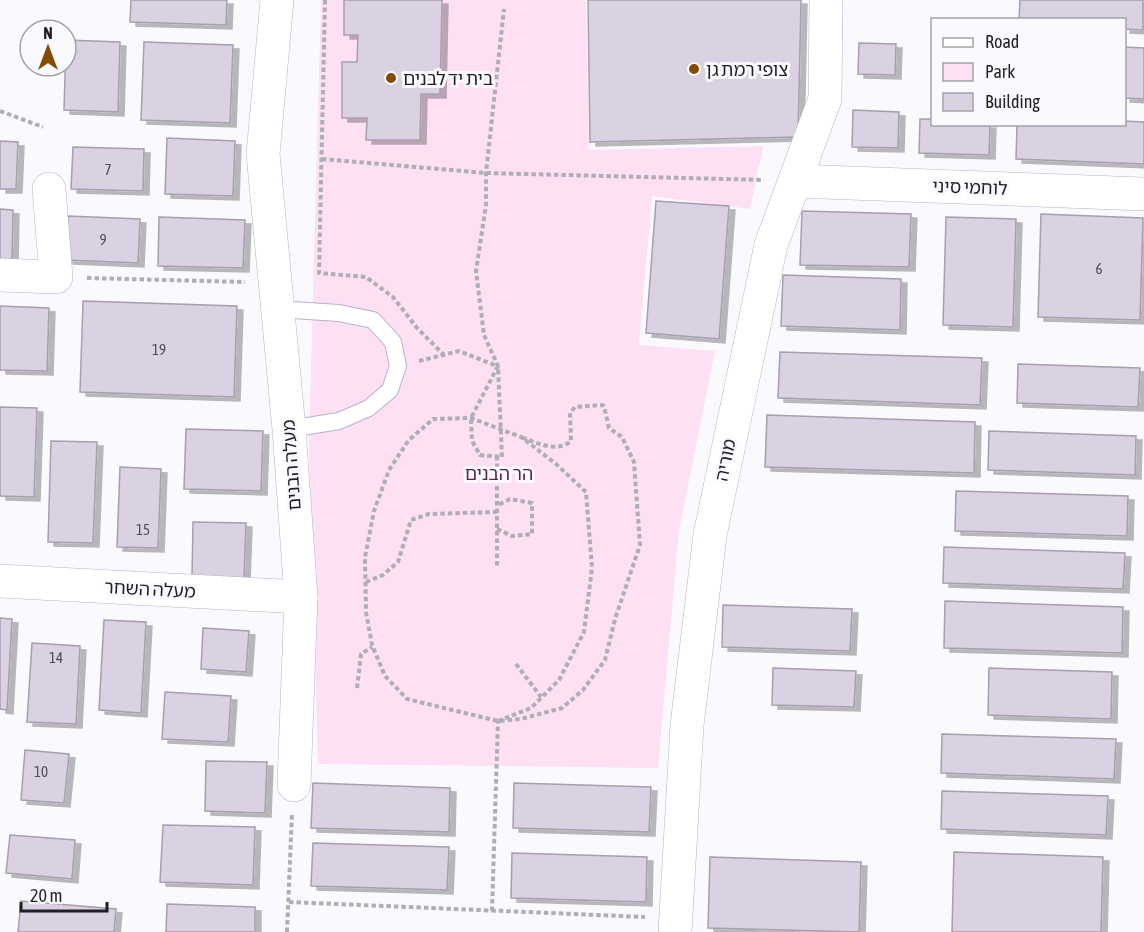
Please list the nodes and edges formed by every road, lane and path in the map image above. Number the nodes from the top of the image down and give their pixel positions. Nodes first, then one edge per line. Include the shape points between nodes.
1 (277, 0) edge
2 (325, 0) edge
3 (826, 0) edge
4 (504, 9) dead end
5 (0, 111) edge
6 (43, 126) dead end
7 (322, 159) junction
8 (486, 173) junction
9 (795, 181) junction
10 (49, 189) dead end
11 (1144, 194) edge
12 (0, 275) edge
13 (82, 278) dead end
14 (276, 296) junction
15 (444, 355) junction
16 (398, 366) junction
17 (498, 366) junction
18 (471, 418) junction
19 (289, 429) junction
20 (501, 430) junction
21 (521, 437) junction
22 (496, 456) junction
23 (497, 505) junction
24 (497, 512) junction
25 (497, 529) junction
26 (497, 566) dead end
27 (0, 581) edge
28 (366, 582) junction
29 (301, 597) junction
30 (372, 647) junction
31 (516, 663) dead end
32 (357, 688) dead end
33 (541, 698) junction
34 (498, 721) junction
35 (294, 785) joint
36 (289, 902) junction
37 (492, 910) junction
38 (675, 925) edge
39 (287, 932) edge

1 - 14 street, מעלה הבנים via 263,154
2 - 7 path
3 - 9 street, מוריה via 825,99
4 - 8 path
5 - 6 path
7 - 8 path
7 - 15 path via 319,273 366,278 393,297
8 - 9 path
8 - 17 path via 486,205 476,271 484,335
9 - 11 street, לוחמי סיני
9 - 38 street, מוריה via 771,244 710,535 687,725
10 - 12 street via 56,277
13 - 14 path
14 - 16 lane via 373,321 393,342
14 - 19 street, מעלה הבנים
15 - 16 path
15 - 17 path via 459,351
16 - 19 lane via 390,390 369,408 339,421
17 - 18 path
17 - 20 path
18 - 20 path
18 - 22 path via 472,441 480,455
18 - 28 path via 433,419 408,441 389,470 374,511 365,557
19 - 29 street, מעלה הבנים
20 - 21 path
20 - 22 path via 502,457
21 - 33 path via 586,492 592,568 584,632 559,680
21 - 34 path via 545,446 565,446 571,441 570,413 575,407 604,406 609,428 622,437 634,462 640,544 605,660 583,690 562,708
22 - 23 path
23 - 24 path
23 - 25 path via 510,499 532,502 532,534 512,536
24 - 25 path
24 - 28 path via 429,514 411,520 399,562
25 - 26 path
27 - 29 street, מעלה השחר
28 - 30 path
29 - 35 street, מעלה הבנים
30 - 32 path via 361,654
30 - 34 path via 385,676 407,699
31 - 33 path
33 - 34 path via 531,708
34 - 37 path
35 - 36 path
36 - 37 path
36 - 39 path
37 - 38 path

